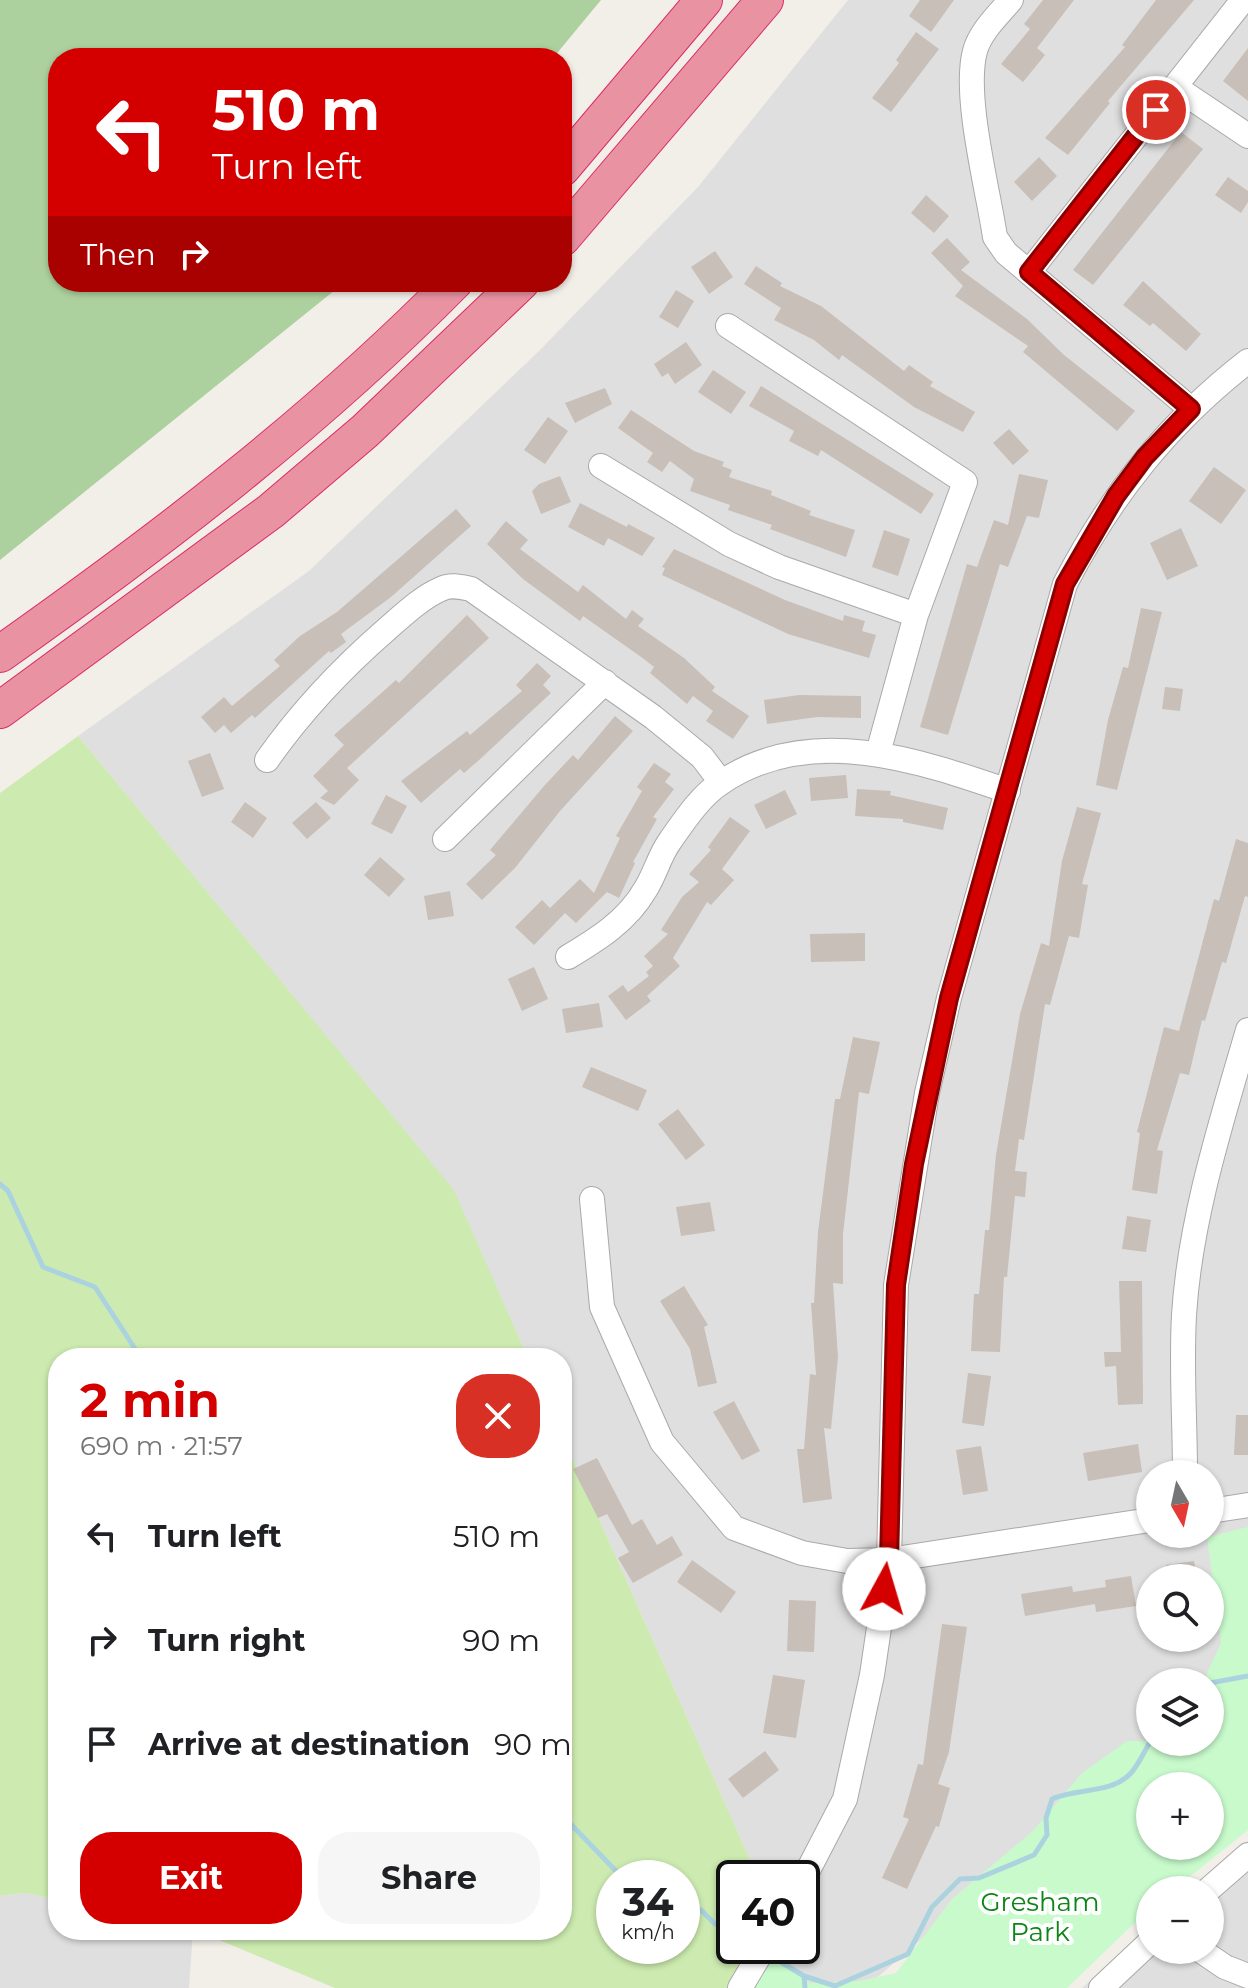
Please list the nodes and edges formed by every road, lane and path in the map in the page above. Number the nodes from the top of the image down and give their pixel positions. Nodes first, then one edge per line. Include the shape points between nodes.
1 (704, 0) edge
2 (765, 0) edge
3 (1011, 0) edge
4 (1243, 0) edge
5 (1175, 87) junction
6 (1248, 136) edge
7 (572, 156) edge
8 (572, 227) edge
9 (1029, 272) junction
10 (444, 292) edge
11 (511, 292) edge
12 (728, 326) dead end
13 (1248, 361) edge
14 (1191, 409) junction
15 (601, 466) dead end
16 (916, 615) junction
17 (7, 649) edge
18 (605, 682) junction
19 (0, 710) edge
20 (878, 753) junction
21 (267, 760) dead end
22 (721, 782) junction
23 (1008, 791) junction
24 (445, 839) dead end
25 (568, 957) dead end
26 (1248, 1030) edge
27 (592, 1199) dead end
28 (1185, 1460) edge
29 (1248, 1505) edge
30 (1224, 1509) edge
31 (1136, 1522) edge
32 (889, 1560) junction
33 (1248, 1855) edge
34 (813, 1860) edge
35 (1224, 1876) edge
36 (1136, 1955) edge
37 (754, 1964) edge
38 (1221, 1964) edge
39 (1248, 1976) edge
40 (740, 1988) edge
41 (1101, 1988) edge

1 - 7 highway
2 - 8 highway
3 - 9 street via 981,37 971,82 995,237
4 - 5 street
5 - 6 street
5 - 9 street
9 - 14 street
10 - 17 highway via 264,456
11 - 19 highway via 365,431 271,511
12 - 16 street via 965,482
13 - 14 street
14 - 23 street via 1116,496 1065,584
15 - 16 street via 729,544
16 - 20 street
18 - 21 street via 471,589 442,588 404,614 323,688
18 - 22 street via 702,757
18 - 24 street
20 - 22 street via 787,754
20 - 23 street via 917,760
22 - 25 street via 667,844 632,910
23 - 32 street via 949,998 910,1188 896,1285
26 - 28 street via 1218,1134 1189,1268
27 - 32 street via 602,1307 662,1442 734,1528 802,1553 847,1561
29 - 30 street
31 - 32 street
32 - 34 street via 863,1730 845,1799
33 - 35 street
36 - 41 street
37 - 40 street
38 - 39 street

